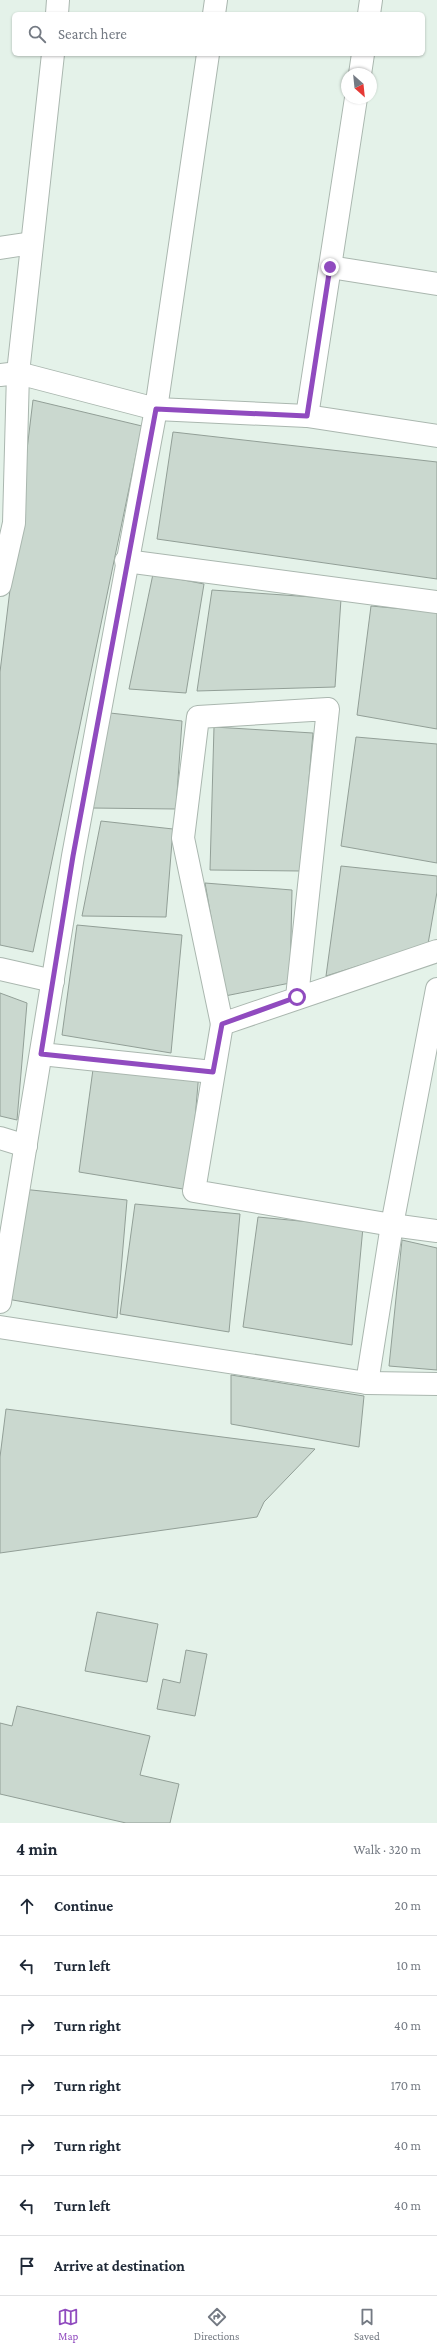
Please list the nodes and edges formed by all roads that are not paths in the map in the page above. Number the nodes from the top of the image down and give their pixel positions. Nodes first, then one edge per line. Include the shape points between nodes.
1 (58, 0) edge
2 (216, 0) edge
3 (372, 0) edge
4 (57, 12) edge
5 (214, 12) edge
6 (369, 12) edge
7 (52, 56) edge
8 (208, 56) edge
9 (363, 56) edge
10 (361, 68) edge
11 (355, 104) edge
12 (32, 243) junction
13 (0, 248) edge
14 (330, 267) junction
15 (437, 284) edge
16 (9, 374) edge
17 (156, 409) junction
18 (307, 416) junction
19 (437, 436) edge
20 (126, 561) junction
21 (0, 585) edge
22 (437, 602) edge
23 (437, 951) edge
24 (0, 969) edge
25 (53, 981) junction
26 (437, 989) edge
27 (297, 997) junction
28 (222, 1024) junction
29 (41, 1054) junction
30 (213, 1072) junction
31 (0, 1138) edge
32 (26, 1146) junction
33 (392, 1225) junction
34 (437, 1231) edge
35 (0, 1302) edge
36 (0, 1327) edge
37 (367, 1383) junction
38 (437, 1384) edge

1 - 4 street
2 - 5 street
3 - 6 street
7 - 12 street
8 - 17 street
9 - 10 street
11 - 14 street
12 - 13 street
12 - 16 street
14 - 15 street
14 - 18 street
16 - 17 street
16 - 21 street via 14,523
17 - 18 street
17 - 20 street
18 - 19 street
20 - 22 street
20 - 25 street
23 - 27 street
24 - 25 street
25 - 29 street
26 - 33 street
27 - 28 street
27 - 28 street via 328,709 198,716 183,838
28 - 30 street
29 - 30 street
29 - 32 street
30 - 33 street via 194,1192
31 - 32 street
32 - 35 street
33 - 34 street
33 - 37 street
36 - 37 street
37 - 38 street

